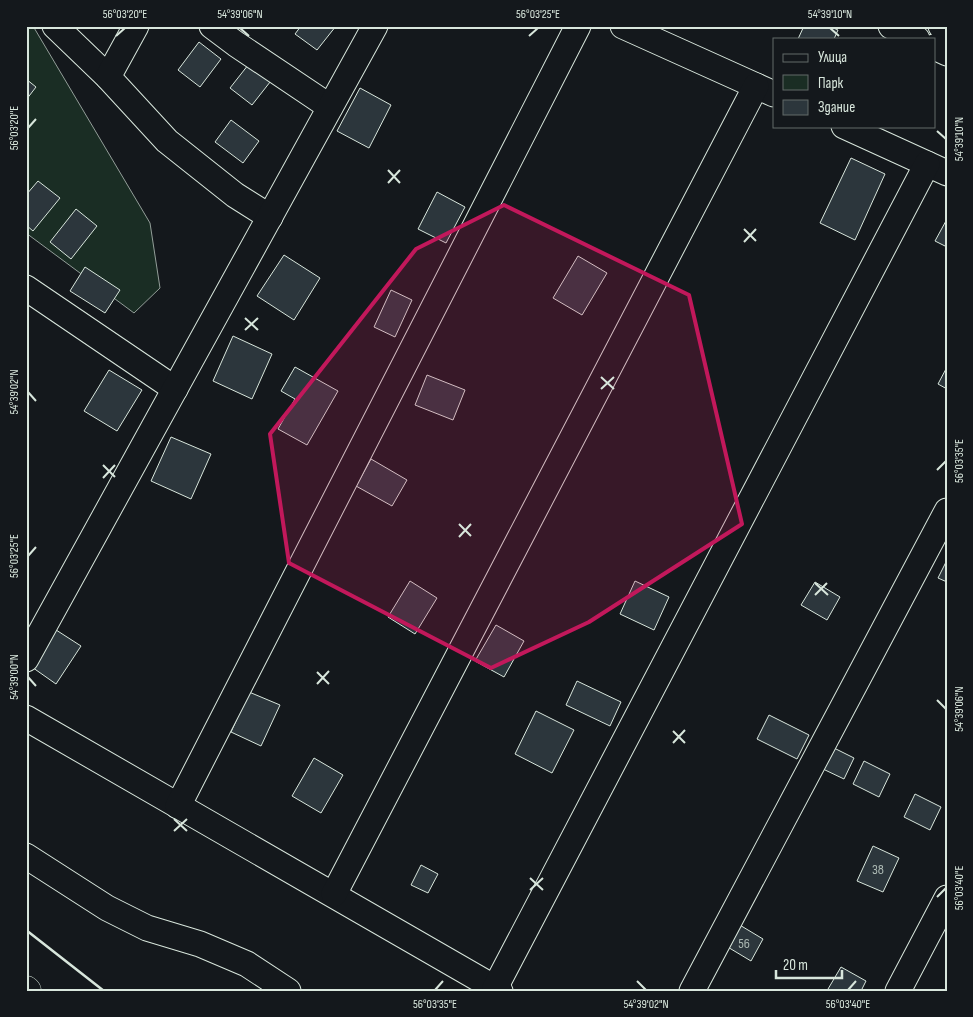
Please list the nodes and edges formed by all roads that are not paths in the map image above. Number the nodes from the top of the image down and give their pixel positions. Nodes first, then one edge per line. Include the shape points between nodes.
1 (55, 26) edge
2 (136, 26) edge
3 (212, 26) edge
4 (375, 26) edge
5 (578, 26) edge
6 (623, 26) edge
7 (891, 26) edge
8 (941, 26) edge
9 (947, 29) edge
10 (915, 38) edge
11 (108, 77) junction
12 (765, 90) edge
13 (330, 107) junction
14 (848, 128) edge
15 (937, 168) edge
16 (270, 217) junction
17 (26, 288) edge
18 (175, 388) junction
19 (947, 511) edge
20 (32, 632) edge
21 (26, 659) edge
22 (26, 718) edge
23 (178, 806) junction
24 (26, 856) edge
25 (334, 894) junction
26 (947, 898) edge
27 (497, 989) edge
28 (288, 991) edge
29 (692, 991) edge
30 (898, 991) edge

1 - 11 street
2 - 11 street
3 - 13 street
4 - 13 street
5 - 23 street
6 - 12 street
7 - 10 street
8 - 9 street
11 - 16 street via 167,141 234,195
12 - 25 street
13 - 16 street
14 - 15 street
15 - 27 street
16 - 18 street
17 - 18 street
18 - 20 street
19 - 29 street
20 - 21 street
22 - 23 street
23 - 25 street
24 - 28 street via 106,908 148,928 200,944 247,964
25 - 27 street
26 - 30 street

